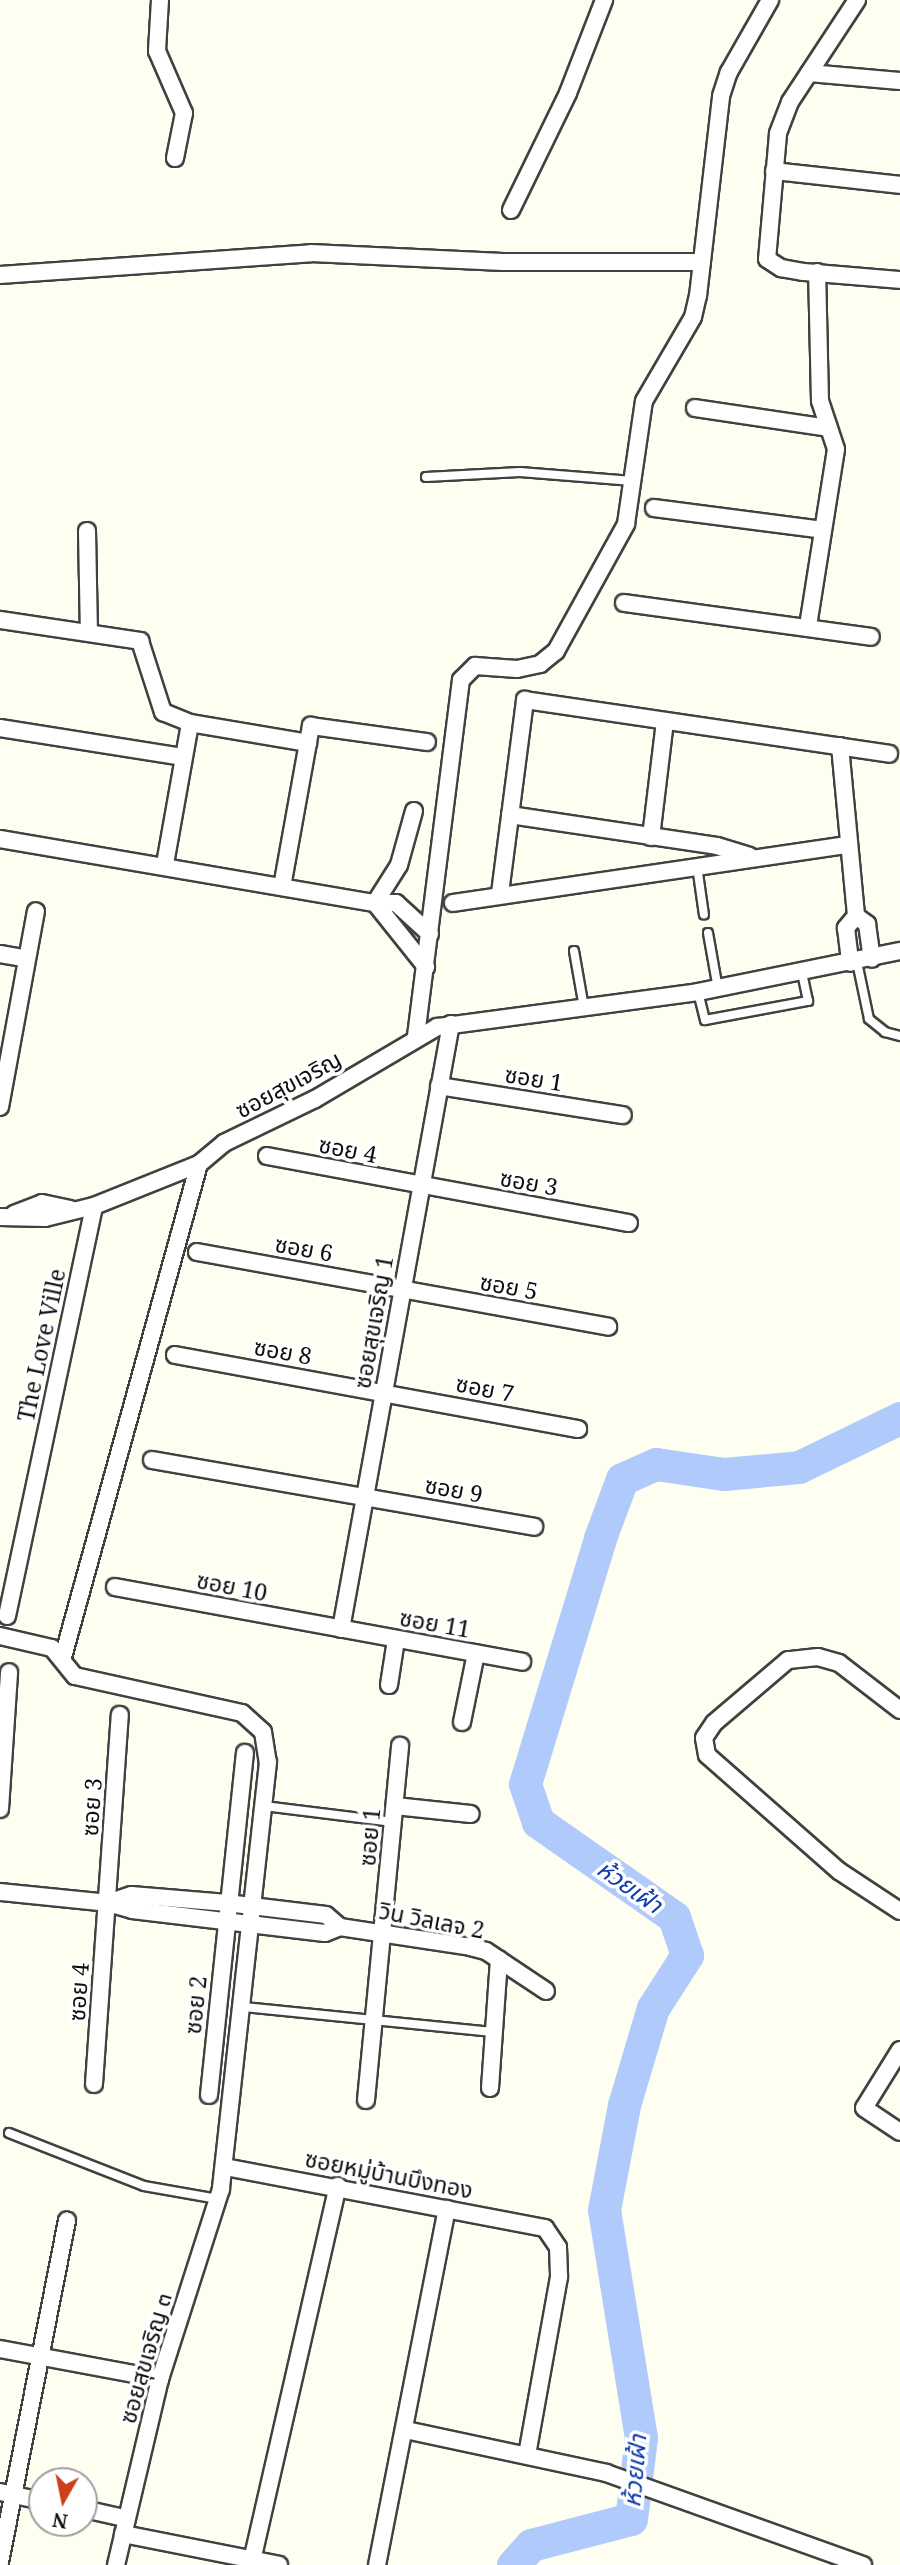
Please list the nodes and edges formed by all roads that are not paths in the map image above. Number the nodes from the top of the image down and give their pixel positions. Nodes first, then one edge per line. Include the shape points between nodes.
1 (160, 0) edge
2 (604, 0) edge
3 (771, 0) edge
4 (857, 0) edge
5 (808, 73) junction
6 (900, 80) edge
7 (175, 159) dead end
8 (774, 171) junction
9 (900, 185) edge
10 (511, 209) dead end
11 (702, 262) junction
12 (817, 272) junction
13 (0, 275) edge
14 (900, 280) edge
15 (695, 408) dead end
16 (829, 428) junction
17 (426, 477) dead end
18 (632, 481) junction
19 (654, 508) dead end
20 (823, 530) junction
21 (87, 531) dead end
22 (624, 603) dead end
23 (0, 620) edge
24 (807, 626) junction
25 (89, 632) junction
26 (871, 637) dead end
27 (665, 722) junction
28 (190, 723) junction
29 (0, 728) edge
30 (427, 742) dead end
31 (308, 743) junction
32 (840, 746) junction
33 (889, 754) dead end
34 (184, 757) junction
35 (414, 811) dead end
36 (510, 815) junction
37 (651, 837) junction
38 (0, 838) edge
39 (848, 845) junction
40 (752, 858) junction
41 (165, 864) junction
42 (697, 866) junction
43 (282, 887) junction
44 (500, 893) junction
45 (375, 903) junction
46 (453, 903) dead end
47 (36, 911) dead end
48 (704, 915) dead end
49 (708, 933) dead end
50 (430, 934) junction
51 (574, 951) dead end
52 (900, 951) edge
53 (0, 954) edge
54 (27, 959) junction
55 (860, 961) junction
56 (426, 967) junction
57 (802, 973) junction
58 (718, 989) junction
59 (698, 992) junction
60 (584, 1008) junction
61 (451, 1024) junction
62 (900, 1036) edge
63 (416, 1037) junction
64 (5, 1057) edge
65 (439, 1086) junction
66 (0, 1107) edge
67 (623, 1115) dead end
68 (267, 1156) dead end
69 (199, 1164) junction
70 (421, 1186) junction
71 (94, 1206) junction
72 (4, 1216) edge
73 (629, 1223) dead end
74 (197, 1251) dead end
75 (402, 1289) junction
76 (608, 1327) dead end
77 (175, 1355) dead end
78 (384, 1392) junction
79 (578, 1429) dead end
80 (152, 1460) dead end
81 (365, 1496) junction
82 (534, 1527) dead end
83 (115, 1587) dead end
84 (7, 1616) dead end
85 (341, 1629) junction
86 (0, 1636) edge
87 (396, 1640) junction
88 (476, 1653) junction
89 (62, 1657) junction
90 (522, 1662) dead end
91 (9, 1672) dead end
92 (390, 1685) dead end
93 (900, 1710) edge
94 (120, 1715) dead end
95 (463, 1722) dead end
96 (400, 1746) dead end
97 (245, 1753) dead end
98 (264, 1806) junction
99 (0, 1809) edge
100 (394, 1814) junction
101 (471, 1814) dead end
102 (0, 1892) edge
103 (108, 1903) junction
104 (227, 1903) junction
105 (254, 1906) junction
106 (900, 1911) edge
107 (226, 1920) junction
108 (252, 1923) junction
109 (340, 1927) junction
110 (383, 1933) junction
111 (499, 1959) junction
112 (545, 1992) dead end
113 (243, 2007) junction
114 (374, 2022) junction
115 (494, 2032) junction
116 (898, 2058) edge
117 (94, 2084) dead end
118 (490, 2088) dead end
119 (209, 2095) dead end
120 (366, 2100) dead end
121 (900, 2132) edge
122 (9, 2133) dead end
123 (225, 2167) junction
124 (338, 2186) junction
125 (218, 2199) junction
126 (447, 2209) junction
127 (67, 2221) dead end
128 (0, 2349) edge
129 (42, 2357) junction
130 (160, 2379) junction
131 (406, 2430) junction
132 (527, 2455) junction
133 (8, 2494) edge
134 (28, 2498) edge
135 (98, 2516) edge
136 (124, 2526) junction
137 (0, 2562) edge
138 (251, 2562) edge
139 (116, 2565) edge
140 (279, 2565) edge
141 (377, 2565) edge
142 (863, 2565) edge

1 - 7 street via 157,51 184,113
2 - 10 street via 568,93
3 - 11 street via 729,72 721,96
4 - 5 street
5 - 6 street
5 - 8 street via 778,134
8 - 9 street
8 - 12 street via 767,259 781,268
11 - 13 street via 503,262 311,253
11 - 18 street via 693,317 644,401
12 - 14 street
12 - 16 street via 820,401
15 - 16 street
16 - 20 street via 836,449
17 - 18 lane via 520,472
18 - 50 street via 626,524 556,651 540,664 517,669 475,666 461,680
19 - 20 street
20 - 24 street
21 - 25 street
22 - 24 street
23 - 25 street
24 - 26 street
25 - 28 street via 140,641 163,712
27 - 32 street
27 - 36 street via 525,700
27 - 37 street
28 - 31 street
28 - 34 street
29 - 34 street
30 - 31 street via 311,726
31 - 43 street
32 - 33 street
32 - 39 street
34 - 41 street
35 - 45 street via 399,865
36 - 37 street
36 - 44 street
37 - 40 street via 717,846
38 - 41 street
39 - 40 street
39 - 55 street via 856,916 867,925
40 - 42 street
41 - 43 street
42 - 44 street
42 - 48 lane
43 - 45 street
44 - 46 street
45 - 50 street via 396,903
45 - 56 street
47 - 54 street
49 - 58 lane
50 - 56 street
51 - 60 lane
52 - 55 street, ซอยสุขเจริญ
53 - 54 street
54 - 64 street
55 - 57 street, ซอยสุขเจริญ
55 - 62 lane via 869,1019 885,1032
56 - 63 street
57 - 58 street, ซอยสุขเจริญ
57 - 59 lane via 808,1002 705,1020
58 - 59 street, ซอยสุขเจริญ
59 - 60 street, ซอยสุขเจริญ
60 - 61 street, ซอยสุขเจริญ
61 - 63 street, ซอยสุขเจริญ
61 - 65 street, ซอยสุขเจริญ 1
63 - 69 street, ซอยสุขเจริญ via 315,1099 224,1143
64 - 66 street
65 - 67 street, ซอย 1
65 - 70 street, ซอยสุขเจริญ 1
68 - 70 street, ซอย 4
69 - 71 street, ซอยสุขเจริญ
69 - 89 street
70 - 73 street, ซอย 3
70 - 75 street, ซอยสุขเจริญ 1
71 - 72 street, ซอยสุขเจริญ via 45,1218
71 - 84 street, The Love Ville
74 - 75 street, ซอย 6
75 - 76 street, ซอย 5
75 - 78 street, ซอยสุขเจริญ 1
77 - 78 street, ซอย 8
78 - 79 street, ซอย 7
78 - 81 street, ซอยสุขเจริญ 1
80 - 81 street
81 - 82 street, ซอย 9
81 - 85 street, ซอยสุขเจริญ 1
83 - 85 street, ซอย 10
85 - 87 street, ซอย 11
86 - 89 street, ซอยสุขเจริญ ๓ via 52,1648
87 - 88 street, ซอย 11
87 - 92 street
88 - 90 street, ซอย 11
88 - 95 street
89 - 98 street, ซอยสุขเจริญ ๓ via 75,1676 242,1713 263,1732 268,1762
91 - 99 street
93 - 106 street via 839,1663 818,1657 788,1660 713,1723 704,1738 707,1755 839,1871
94 - 103 street, ซอย 3
96 - 100 street, ซอย 1
97 - 104 street
98 - 100 lane
98 - 105 street, ซอยสุขเจริญ ๓
100 - 101 street
100 - 110 street, ซอย 1
102 - 103 street, วิน วิลเลจ 2
103 - 104 street, วิน วิลเลจ 2 via 131,1895
103 - 107 street, วิน วิลเลจ 2
103 - 117 street, ซอย 4
104 - 105 street, วิน วิลเลจ 2
104 - 107 street
105 - 108 street, ซอยสุขเจริญ ๓
105 - 109 street, วิน วิลเลจ 2 via 326,1915
107 - 108 street, วิน วิลเลจ 2
107 - 119 street, ซอย 2
108 - 109 street, วิน วิลเลจ 2 via 325,1933
108 - 113 street, ซอยสุขเจริญ ๓
109 - 110 street, วิน วิลเลจ 2
110 - 111 street, วิน วิลเลจ 2 via 470,1947
110 - 114 street
111 - 112 street, วิน วิลเลจ 2
111 - 115 street
113 - 114 lane
113 - 123 street, ซอยสุขเจริญ ๓
114 - 115 lane
114 - 120 street
115 - 118 street
116 - 121 street via 864,2108
122 - 125 lane via 144,2186
123 - 124 street, ซอยหมู่บ้านบึงทอง
123 - 125 street, ซอยสุขเจริญ ๓
124 - 126 street, ซอยหมู่บ้านบึงทอง
124 - 138 street
125 - 130 street, ซอยสุขเจริญ ๓
126 - 131 street
126 - 132 street, ซอยหมู่บ้านบึงทอง via 545,2228 558,2247 559,2277
127 - 129 street
128 - 129 street
129 - 130 street
129 - 133 street
130 - 136 street, ซอยสุขเจริญ ๓
131 - 132 street
131 - 141 street
132 - 142 street via 655,2488
133 - 134 street
133 - 137 street
135 - 136 street
136 - 138 street
136 - 139 street, ซอยสุขเจริญ ๓
138 - 140 street

